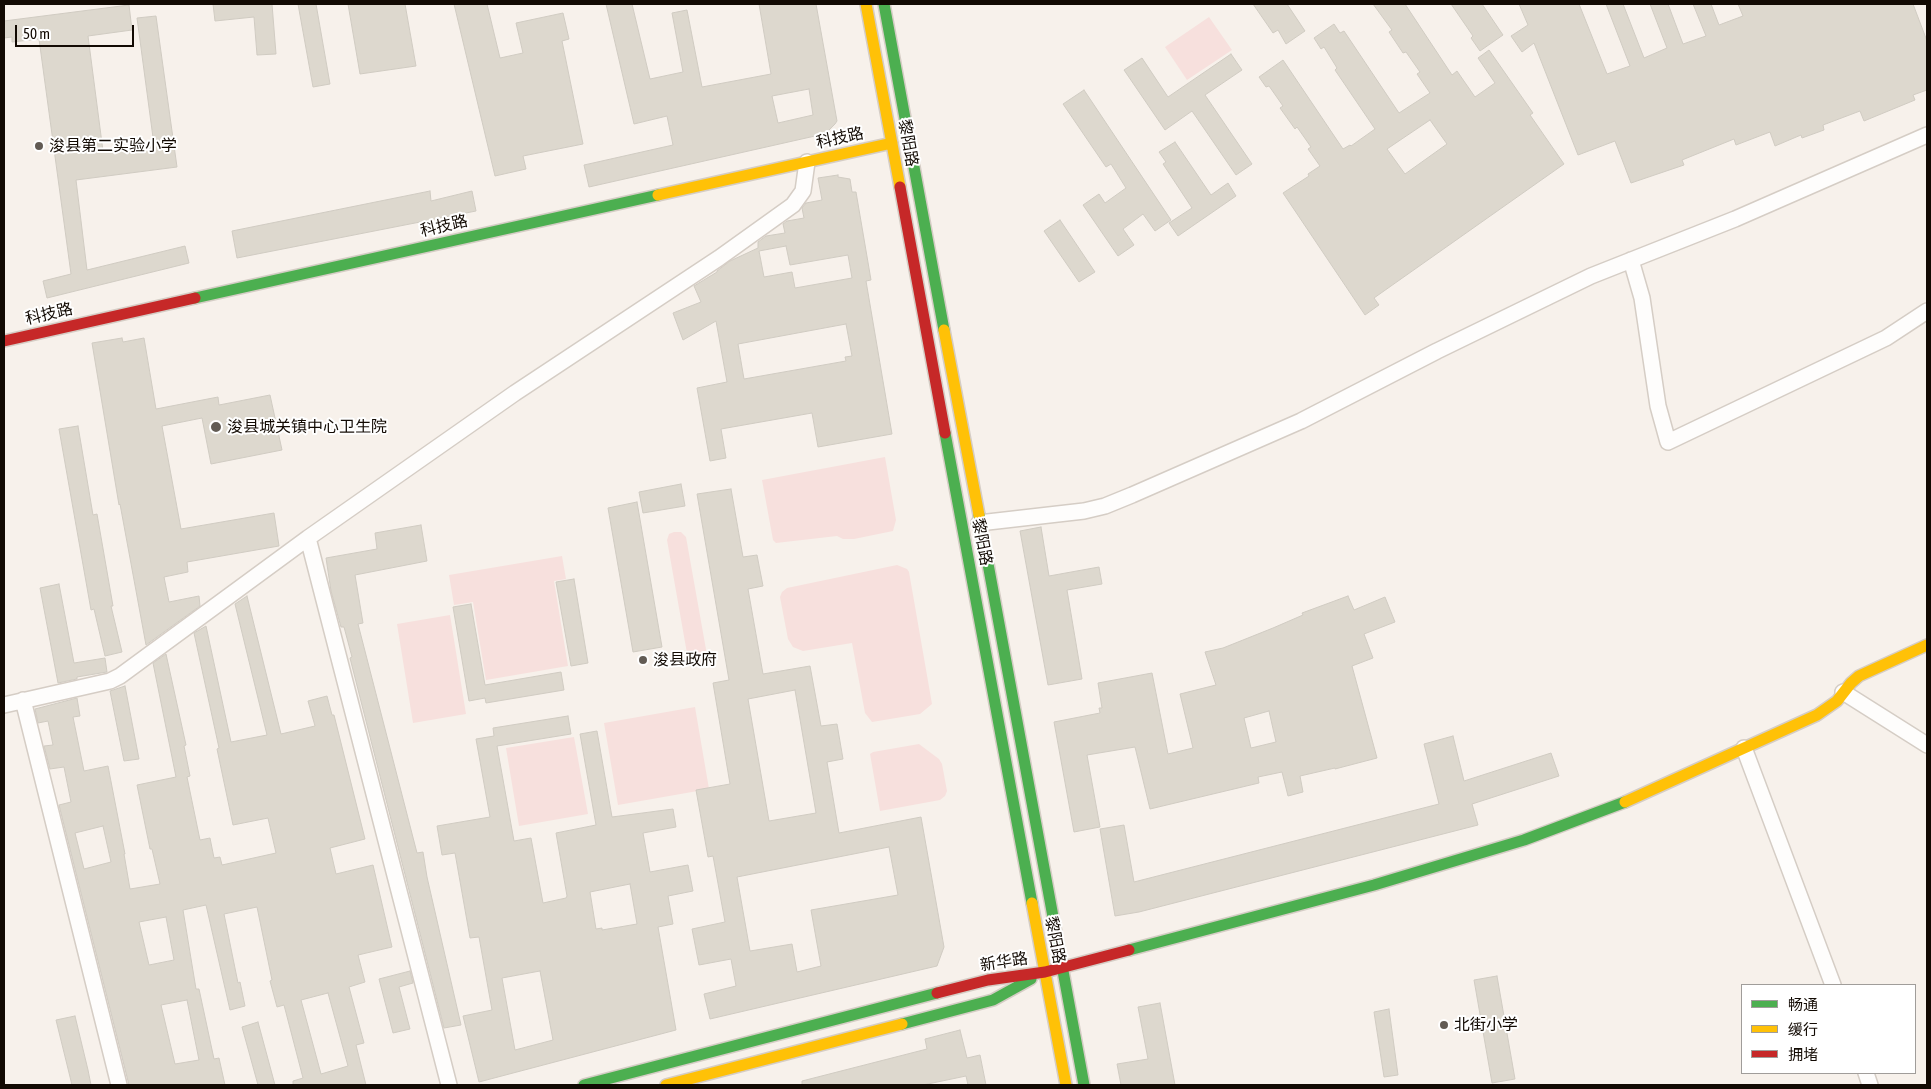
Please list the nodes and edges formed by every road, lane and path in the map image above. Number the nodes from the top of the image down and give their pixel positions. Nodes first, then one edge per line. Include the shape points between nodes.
1 (866, 4) edge
2 (884, 4) edge
3 (1927, 135) edge
4 (892, 143) junction
5 (807, 162) junction
6 (1631, 260) junction
7 (1927, 311) edge
8 (4, 340) edge
9 (979, 522) junction
10 (308, 538) junction
11 (1927, 645) edge
12 (1843, 692) junction
13 (23, 700) junction
14 (4, 705) edge
15 (1927, 745) edge
16 (1744, 748) junction
17 (1062, 967) junction
18 (1045, 972) junction
19 (1833, 984) edge
20 (119, 1085) edge
21 (449, 1085) edge
22 (584, 1085) edge
23 (666, 1085) edge
24 (1066, 1085) edge
25 (1084, 1085) edge

1 - 4 main road, 黎阳路
2 - 9 main road, 黎阳路
3 - 6 street via 1735,219
4 - 5 main road, 科技路
4 - 18 main road, 黎阳路
5 - 8 main road, 科技路
5 - 10 street via 803,191 793,206 515,393
6 - 7 street via 1642,298 1658,406 1668,442 1886,338
6 - 9 street via 1591,276 1437,351 1301,421 1105,506
9 - 17 main road, 黎阳路
10 - 13 street via 120,676
10 - 21 street
11 - 12 main road via 1859,676
12 - 15 street
12 - 16 main road via 1837,701 1817,715
13 - 14 street
13 - 20 street
16 - 17 main road via 1641,796 1524,840 1374,885
16 - 19 street
17 - 18 main road
17 - 25 main road, 黎阳路
18 - 22 main road, 新华路 via 988,980
18 - 23 main road, 新华路 via 993,1000
18 - 24 main road, 黎阳路

